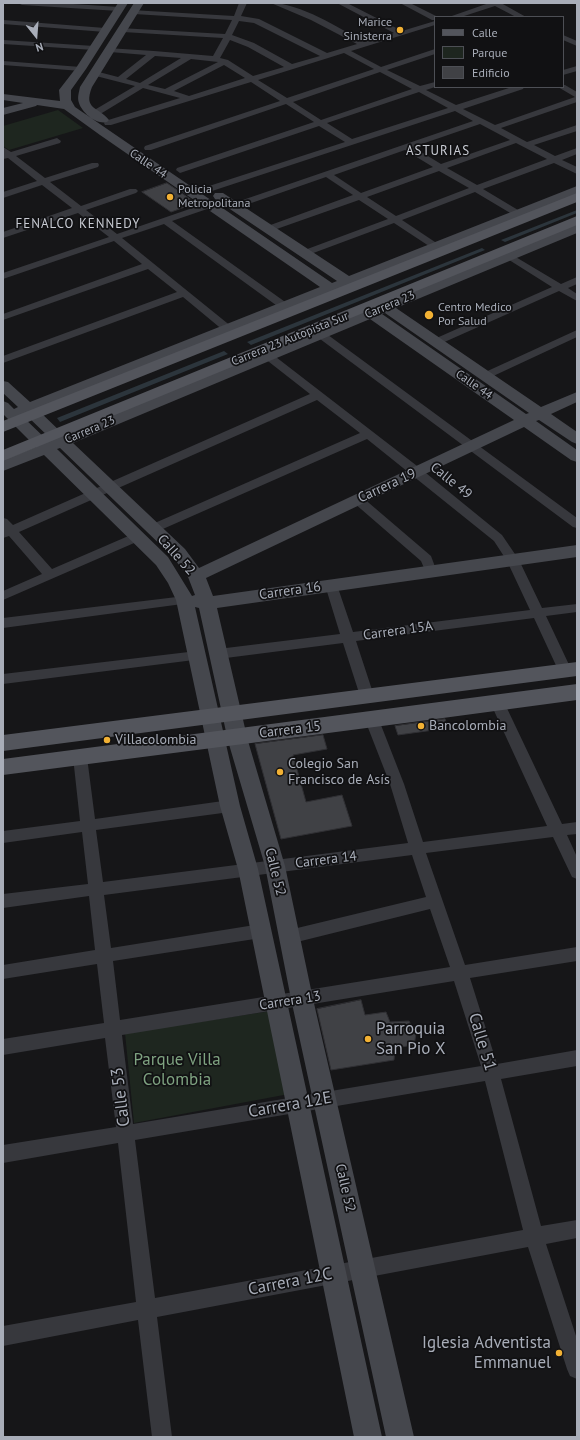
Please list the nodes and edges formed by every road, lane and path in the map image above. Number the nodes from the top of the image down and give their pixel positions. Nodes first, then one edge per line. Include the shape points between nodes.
1 (22, 3) edge
2 (243, 3) edge
3 (275, 3) edge
4 (341, 3) edge
5 (404, 3) edge
6 (495, 3) edge
7 (361, 4) dead end
8 (351, 8) junction
9 (115, 16) edge
10 (456, 16) edge
11 (520, 16) edge
12 (131, 17) edge
13 (237, 18) junction
14 (434, 18) edge
15 (3, 22) edge
16 (434, 23) edge
17 (400, 33) junction
18 (228, 36) junction
19 (568, 39) edge
20 (3, 42) edge
21 (577, 44) edge
22 (364, 45) junction
23 (94, 48) junction
24 (110, 50) junction
25 (345, 51) junction
26 (434, 51) edge
27 (154, 53) junction
28 (190, 56) junction
29 (326, 56) junction
30 (216, 59) junction
31 (225, 62) junction
32 (3, 63) edge
33 (290, 67) junction
34 (577, 68) edge
35 (81, 69) junction
36 (380, 69) junction
37 (95, 73) junction
38 (564, 73) edge
39 (252, 79) junction
40 (119, 80) junction
41 (564, 80) edge
42 (434, 84) edge
43 (141, 86) junction
44 (577, 87) edge
45 (517, 88) edge
46 (564, 88) edge
47 (51, 89) dead end
48 (420, 90) junction
49 (166, 92) junction
50 (577, 95) edge
51 (3, 97) edge
52 (189, 98) junction
53 (64, 99) junction
54 (577, 99) edge
55 (40, 101) junction
56 (286, 101) junction
57 (456, 108) junction
58 (3, 112) edge
59 (94, 114) junction
60 (3, 120) edge
61 (480, 121) junction
62 (320, 123) junction
63 (110, 128) junction
64 (494, 128) junction
65 (577, 128) edge
66 (57, 140) dead end
67 (516, 140) junction
68 (351, 142) junction
69 (342, 145) junction
70 (526, 145) junction
71 (406, 147) junction
72 (148, 148) junction
73 (577, 151) edge
74 (5, 154) edge
75 (555, 160) junction
76 (359, 163) junction
77 (95, 165) dead end
78 (440, 167) junction
79 (180, 170) junction
80 (577, 171) edge
81 (327, 174) junction
82 (44, 182) junction
83 (209, 189) junction
84 (477, 189) junction
85 (577, 190) edge
86 (133, 191) dead end
87 (3, 195) edge
88 (360, 196) junction
89 (577, 197) edge
90 (210, 205) junction
91 (234, 206) junction
92 (79, 209) junction
93 (521, 215) junction
94 (165, 220) junction
95 (395, 220) junction
96 (577, 220) edge
97 (577, 228) edge
98 (268, 229) junction
99 (554, 234) junction
100 (3, 235) edge
101 (115, 237) junction
102 (458, 244) junction
103 (293, 245) junction
104 (434, 250) junction
105 (276, 251) junction
106 (305, 253) junction
107 (509, 256) junction
108 (483, 260) junction
109 (149, 265) junction
110 (394, 265) junction
111 (3, 276) edge
112 (577, 280) edge
113 (347, 281) junction
114 (330, 288) junction
115 (560, 288) junction
116 (419, 289) junction
117 (184, 293) junction
118 (577, 298) edge
119 (290, 307) junction
120 (386, 307) junction
121 (371, 313) junction
122 (3, 317) edge
123 (337, 323) junction
124 (235, 331) junction
125 (320, 334) junction
126 (577, 334) edge
127 (436, 342) junction
128 (266, 352) junction
129 (3, 360) edge
130 (485, 376) junction
131 (3, 385) edge
132 (318, 395) junction
133 (577, 396) edge
134 (14, 416) edge
135 (532, 417) junction
136 (368, 434) junction
137 (577, 440) edge
138 (50, 442) junction
139 (471, 446) junction
140 (3, 456) edge
141 (577, 457) edge
142 (3, 466) edge
143 (417, 472) junction
144 (101, 491) junction
145 (358, 500) junction
146 (577, 524) edge
147 (6, 528) edge
148 (152, 529) junction
149 (137, 537) junction
150 (577, 552) edge
151 (513, 560) junction
152 (431, 572) junction
153 (50, 575) junction
154 (196, 576) junction
155 (331, 586) junction
156 (3, 596) edge
157 (185, 600) junction
158 (207, 603) junction
159 (577, 608) edge
160 (538, 613) junction
161 (3, 623) edge
162 (348, 638) junction
163 (220, 661) junction
164 (198, 664) junction
165 (571, 670) edge
166 (3, 679) edge
167 (577, 692) edge
168 (367, 696) junction
169 (497, 702) junction
170 (232, 713) junction
171 (209, 716) junction
172 (372, 720) junction
173 (237, 736) junction
174 (215, 739) junction
175 (3, 743) edge
176 (80, 756) junction
177 (3, 767) edge
178 (230, 806) junction
179 (88, 825) junction
180 (577, 828) edge
181 (558, 830) junction
182 (3, 837) edge
183 (417, 848) junction
184 (275, 866) junction
185 (248, 870) junction
186 (577, 873) edge
187 (96, 889) junction
188 (3, 901) edge
189 (436, 901) junction
190 (261, 931) junction
191 (289, 937) junction
192 (577, 954) edge
193 (104, 956) junction
194 (3, 972) edge
195 (460, 973) junction
196 (302, 999) junction
197 (276, 1003) junction
198 (113, 1029) junction
199 (3, 1047) edge
200 (577, 1058) edge
201 (491, 1072) junction
202 (325, 1099) junction
203 (298, 1104) junction
204 (126, 1133) junction
205 (3, 1154) edge
206 (577, 1229) edge
207 (534, 1237) junction
208 (363, 1268) junction
209 (335, 1274) junction
210 (147, 1309) junction
211 (3, 1336) edge
212 (577, 1369) edge
213 (162, 1437) edge
214 (368, 1437) edge
215 (400, 1437) edge

1 - 9 street
2 - 13 street
3 - 22 street via 314,18
4 - 8 street
5 - 14 street
6 - 10 street
6 - 11 street
7 - 8 street
8 - 17 street
9 - 12 street
9 - 15 street
9 - 23 street
12 - 13 street
12 - 18 street
12 - 24 street, Calle 44
13 - 18 street
13 - 29 street via 262,23
16 - 17 street
17 - 22 street
18 - 30 street
18 - 33 street via 251,45
19 - 21 street
20 - 23 street
22 - 25 street
23 - 35 street
24 - 27 street
24 - 37 street, Calle 44
25 - 29 street
25 - 36 street
26 - 36 street
27 - 28 street
27 - 40 street
28 - 30 street
28 - 43 street
29 - 33 street
30 - 31 street
31 - 39 street
31 - 49 street
32 - 35 street
33 - 39 street
34 - 38 street
35 - 53 street
36 - 48 street
36 - 56 street
37 - 40 street
37 - 59 street, Calle 44 via 82,97 85,106
39 - 52 street
39 - 56 street
40 - 43 street
41 - 44 street
42 - 48 street
43 - 49 street
43 - 59 street
45 - 57 street
46 - 50 street
47 - 53 street
48 - 57 street
48 - 62 street
49 - 52 street
51 - 55 street
52 - 63 street
53 - 55 street
53 - 60 street
53 - 63 street, Calle 44
54 - 64 street
55 - 58 street
56 - 62 street
56 - 72 street
57 - 61 street
57 - 68 street
59 - 63 street, Calle 44
61 - 64 street
61 - 71 street
62 - 68 street
62 - 79 street
63 - 72 street, Calle 44
63 - 90 street, Calle 44
64 - 67 street
65 - 70 street
66 - 74 street
67 - 70 street
67 - 78 street
68 - 69 street
69 - 76 street
69 - 83 street
70 - 75 street
71 - 76 street
71 - 78 street
72 - 79 street, Calle 44
73 - 75 street
74 - 82 street
75 - 80 street
75 - 84 street
76 - 81 street
77 - 82 street
78 - 84 street
78 - 88 street
79 - 83 street, Calle 44
81 - 88 street
81 - 91 street
82 - 87 street
82 - 92 street
83 - 91 street, Calle 44
84 - 93 street
84 - 95 street
85 - 93 street
86 - 92 street
88 - 95 street
88 - 98 street
89 - 93 main road, Carrera 23 Autopista Sur
90 - 94 street
90 - 105 street, Calle 44
91 - 98 street, Calle 44
92 - 100 street
92 - 101 street
93 - 102 main road, Carrera 23 Autopista Sur
93 - 104 street
94 - 101 street
94 - 119 street
95 - 104 street
95 - 106 street
96 - 99 main road, Carrera 23 Autopista Sur
97 - 99 street, Carrera 23
98 - 103 street, Calle 44
99 - 107 street, Carrera 23
99 - 108 main road, Carrera 23 Autopista Sur
101 - 109 street
101 - 111 street
102 - 104 main road, Carrera 23 Autopista Sur
102 - 108 main road via 477,241 489,245 493,248 493,253
103 - 105 street
103 - 106 street, Calle 44
104 - 110 main road, Carrera 23 Autopista Sur
104 - 110 main road
105 - 114 street, Calle 44
106 - 113 street, Calle 44
107 - 115 street
107 - 116 street, Carrera 23
108 - 116 main road, Carrera 23 Autopista Sur
109 - 117 street
109 - 122 street
110 - 113 street
110 - 119 main road, Carrera 23 Autopista Sur
112 - 115 street
113 - 114 street
114 - 119 street
115 - 118 street
115 - 127 street
116 - 120 street, Carrera 23
116 - 123 main road, Carrera 23 Autopista Sur
117 - 124 street
117 - 129 street
119 - 124 main road, Carrera 23 Autopista Sur
120 - 121 street, Carrera 23
120 - 127 street, Calle 44
121 - 123 street, Carrera 23
121 - 135 street, Calle 44
123 - 125 street, Carrera 23
123 - 128 main road, Carrera 23 Autopista Sur
124 - 128 main road via 231,343 234,348 247,352
124 - 134 main road, Carrera 23 Autopista Sur
125 - 128 street, Carrera 23
125 - 139 street
126 - 130 street
127 - 130 street, Calle 44
128 - 132 street, Calle 49
128 - 138 main road, Carrera 23 Autopista Sur
130 - 135 street, Calle 44
131 - 134 street, Calle 52
132 - 136 street, Calle 49
132 - 144 street
133 - 135 street, Carrera 19
134 - 138 street, Calle 52
135 - 137 street, Calle 44
135 - 139 street, Carrera 19
135 - 141 street, Calle 44
136 - 143 street, Calle 49
136 - 148 street
138 - 140 main road, Carrera 23 Autopista Sur
138 - 142 street
138 - 144 street, Calle 52
139 - 143 street, Carrera 19
139 - 146 street
143 - 145 street, Carrera 19
143 - 151 street, Calle 49 via 498,538
144 - 147 street
144 - 148 street, Calle 52
144 - 149 street, Calle 52
145 - 152 street via 427,559
145 - 154 street, Carrera 19
147 - 153 street
148 - 154 street, Calle 52 via 179,554
149 - 153 street
149 - 157 street, Calle 52 via 162,561
150 - 151 street, Carrera 16
151 - 152 street, Carrera 16
151 - 160 street, Calle 49
152 - 155 street, Carrera 16
153 - 156 street
154 - 158 street, Calle 52
155 - 158 street, Carrera 16
155 - 162 street
157 - 158 street, Carrera 16
157 - 161 street, Carrera 16
157 - 164 street, Calle 52
158 - 163 street, Calle 52
159 - 160 street, Carrera 15A
160 - 162 street, Carrera 15A
160 - 165 street, Calle 49
162 - 163 street, Carrera 15A
162 - 168 street
163 - 164 street
163 - 170 street, Calle 52
164 - 166 street
164 - 171 street, Calle 52
165 - 168 main road, Carrera 15
167 - 169 main road, Carrera 15
168 - 170 main road, Carrera 15
169 - 172 main road, Carrera 15
169 - 181 street
170 - 171 main road, Carrera 15
170 - 173 street, Calle 52
171 - 174 street, Calle 52
171 - 175 main road, Carrera 15
172 - 173 main road, Carrera 15
172 - 183 street, Calle 51 via 397,784
173 - 174 main road, Carrera 15
173 - 184 street, Calle 52
174 - 176 main road, Carrera 15
174 - 178 street, Calle 52
176 - 177 main road, Carrera 15
176 - 179 street, Calle 53
178 - 179 street
178 - 185 street, Calle 52
179 - 182 street
179 - 187 street, Calle 53
180 - 181 street, Carrera 14
181 - 183 street, Carrera 14
181 - 186 street
183 - 184 street, Carrera 14
183 - 189 street, Calle 51
184 - 185 street, Carrera 14
184 - 191 street, Calle 52
185 - 187 street, Carrera 14
185 - 190 street, Calle 52
187 - 188 street, Carrera 14
187 - 193 street, Calle 53
189 - 191 street
189 - 195 street, Calle 51
190 - 193 street
190 - 197 street, Calle 52
191 - 196 street, Calle 52
192 - 195 street, Carrera 13
193 - 194 street
193 - 198 street, Calle 53
195 - 196 street, Carrera 13
195 - 201 street, Calle 51
196 - 197 street, Carrera 13
196 - 202 street, Calle 52
197 - 198 street, Carrera 13
197 - 203 street, Calle 52
198 - 199 street, Carrera 13
198 - 204 street, Calle 53
200 - 201 street, Carrera 12E
201 - 202 street, Carrera 12E
201 - 207 street, Calle 51
202 - 203 street, Carrera 12E
202 - 208 street, Calle 52
203 - 204 street, Carrera 12E
203 - 209 street, Calle 52
204 - 205 street, Carrera 12E
204 - 210 street, Calle 53
206 - 207 street, Carrera 12C
207 - 208 street, Carrera 12C
207 - 212 street, Calle 51
208 - 209 street, Carrera 12C
208 - 215 street, Calle 52
209 - 210 street, Carrera 12C
209 - 214 street, Calle 52
210 - 211 street, Carrera 12C
210 - 213 street, Calle 53

